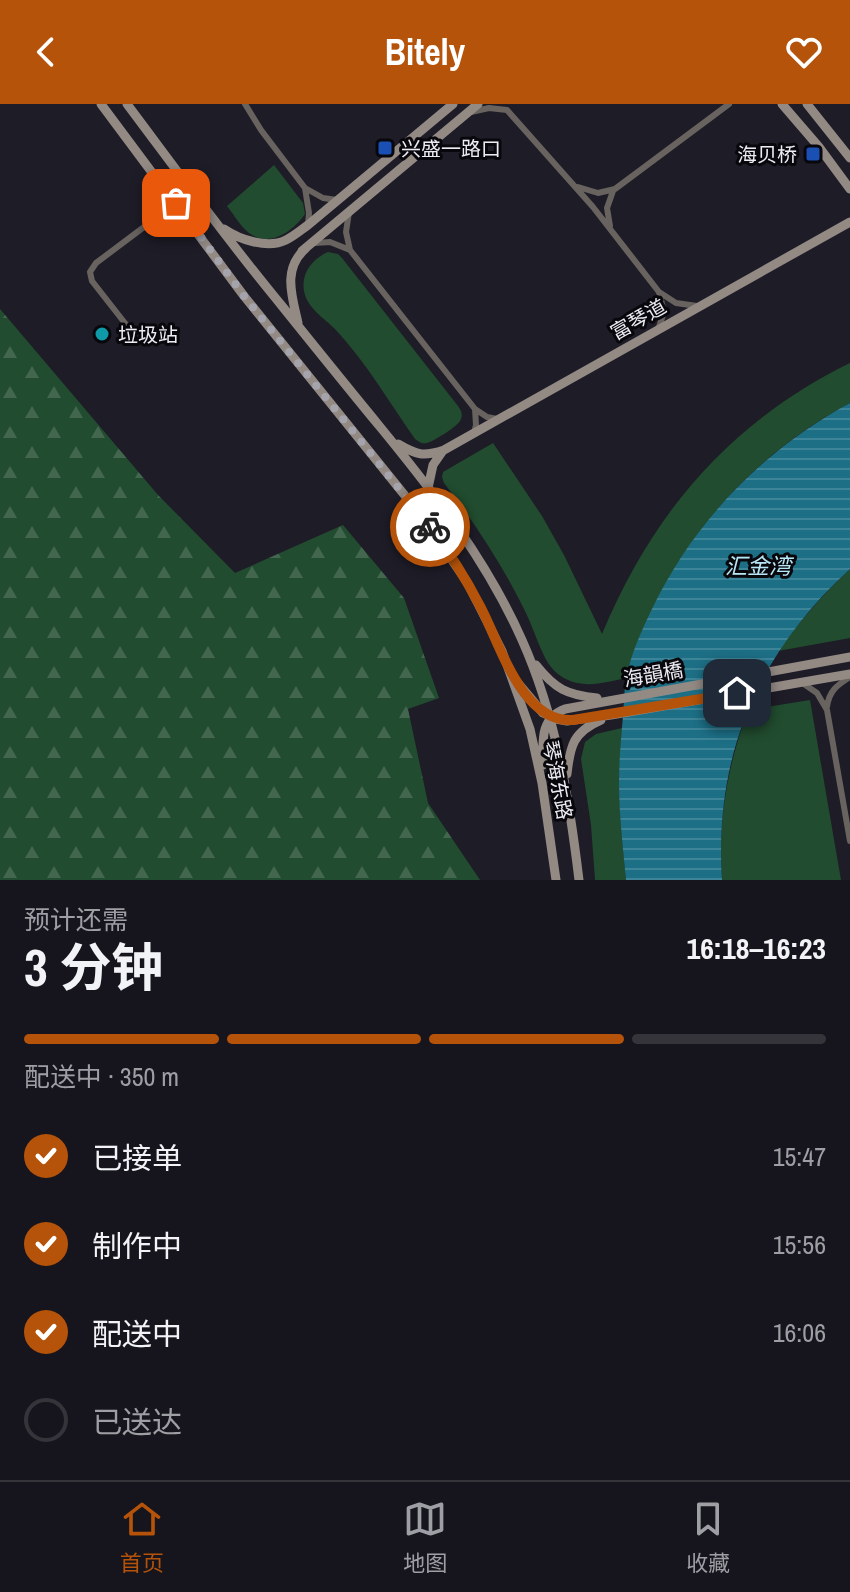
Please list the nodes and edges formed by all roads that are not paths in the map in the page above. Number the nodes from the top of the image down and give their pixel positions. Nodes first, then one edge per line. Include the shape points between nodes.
1 (101, 104) edge
2 (127, 104) edge
3 (245, 104) edge
4 (453, 104) edge
5 (478, 104) edge
6 (729, 104) edge
7 (782, 104) edge
8 (807, 104) edge
9 (506, 107) edge
10 (468, 113) junction
11 (850, 158) edge
12 (574, 185) junction
13 (305, 188) junction
14 (615, 189) junction
15 (850, 189) edge
16 (337, 200) junction
17 (176, 203) junction
18 (349, 212) junction
19 (850, 222) edge
20 (308, 225) junction
21 (221, 227) junction
22 (611, 229) junction
23 (306, 248) junction
24 (350, 250) junction
25 (659, 292) junction
26 (697, 306) junction
27 (300, 328) junction
28 (659, 328) junction
29 (135, 336) dead end
30 (475, 409) junction
31 (497, 419) junction
32 (474, 433) junction
33 (391, 441) junction
34 (444, 450) junction
35 (428, 488) junction
36 (523, 642) junction
37 (502, 651) junction
38 (529, 656) junction
39 (850, 657) edge
40 (850, 676) edge
41 (512, 677) junction
42 (801, 682) junction
43 (609, 700) junction
44 (827, 710) junction
45 (611, 715) junction
46 (551, 717) junction
47 (542, 783) junction
48 (566, 785) junction
49 (850, 841) edge
50 (556, 880) edge
51 (579, 880) edge

1 - 17 main road, 琴海东路
2 - 21 main road, 琴海东路
3 - 13 street
4 - 16 main road
5 - 10 main road
6 - 14 street
7 - 15 main road
8 - 11 main road
9 - 10 street
9 - 12 street
10 - 18 main road
12 - 14 street via 593,192
12 - 22 street
13 - 16 street
13 - 20 street
14 - 22 street via 607,208
16 - 20 main road
17 - 29 street via 90,272
17 - 37 main road, 琴海东路 via 438,538
18 - 23 main road
18 - 24 street
19 - 26 main road, 富琴道
20 - 21 main road via 288,239 270,243 250,241
21 - 27 main road, 琴海东路
22 - 25 street
23 - 24 street via 330,242
23 - 27 main road via 295,261 290,284
24 - 30 street
25 - 26 street via 676,303
25 - 28 street via 664,312
26 - 28 main road, 富琴道
27 - 33 main road, 琴海东路
28 - 31 main road, 富琴道
30 - 31 street
30 - 32 street
31 - 32 main road, 富琴道
32 - 34 main road, 富琴道
33 - 34 main road via 420,454
33 - 35 main road, 琴海东路
34 - 35 main road via 433,465
35 - 36 main road, 琴海东路 via 483,566
36 - 37 main road via 517,657
36 - 38 main road, 琴海东路
37 - 41 main road, 琴海东路
38 - 43 main road via 561,689
38 - 46 main road, 琴海东路
39 - 43 main road, 海韻橋
40 - 42 main road, 海韻橋
40 - 44 street via 832,691
41 - 46 main road
41 - 47 main road, 琴海东路
42 - 44 street via 817,693
42 - 45 main road, 海韻橋
43 - 46 main road, 海韻橋
44 - 49 street
45 - 46 main road, 海韻橋 via 569,721
45 - 48 main road via 575,740
46 - 47 main road via 543,731
46 - 48 main road, 琴海东路
47 - 50 main road, 琴海东路
48 - 51 main road, 琴海东路

